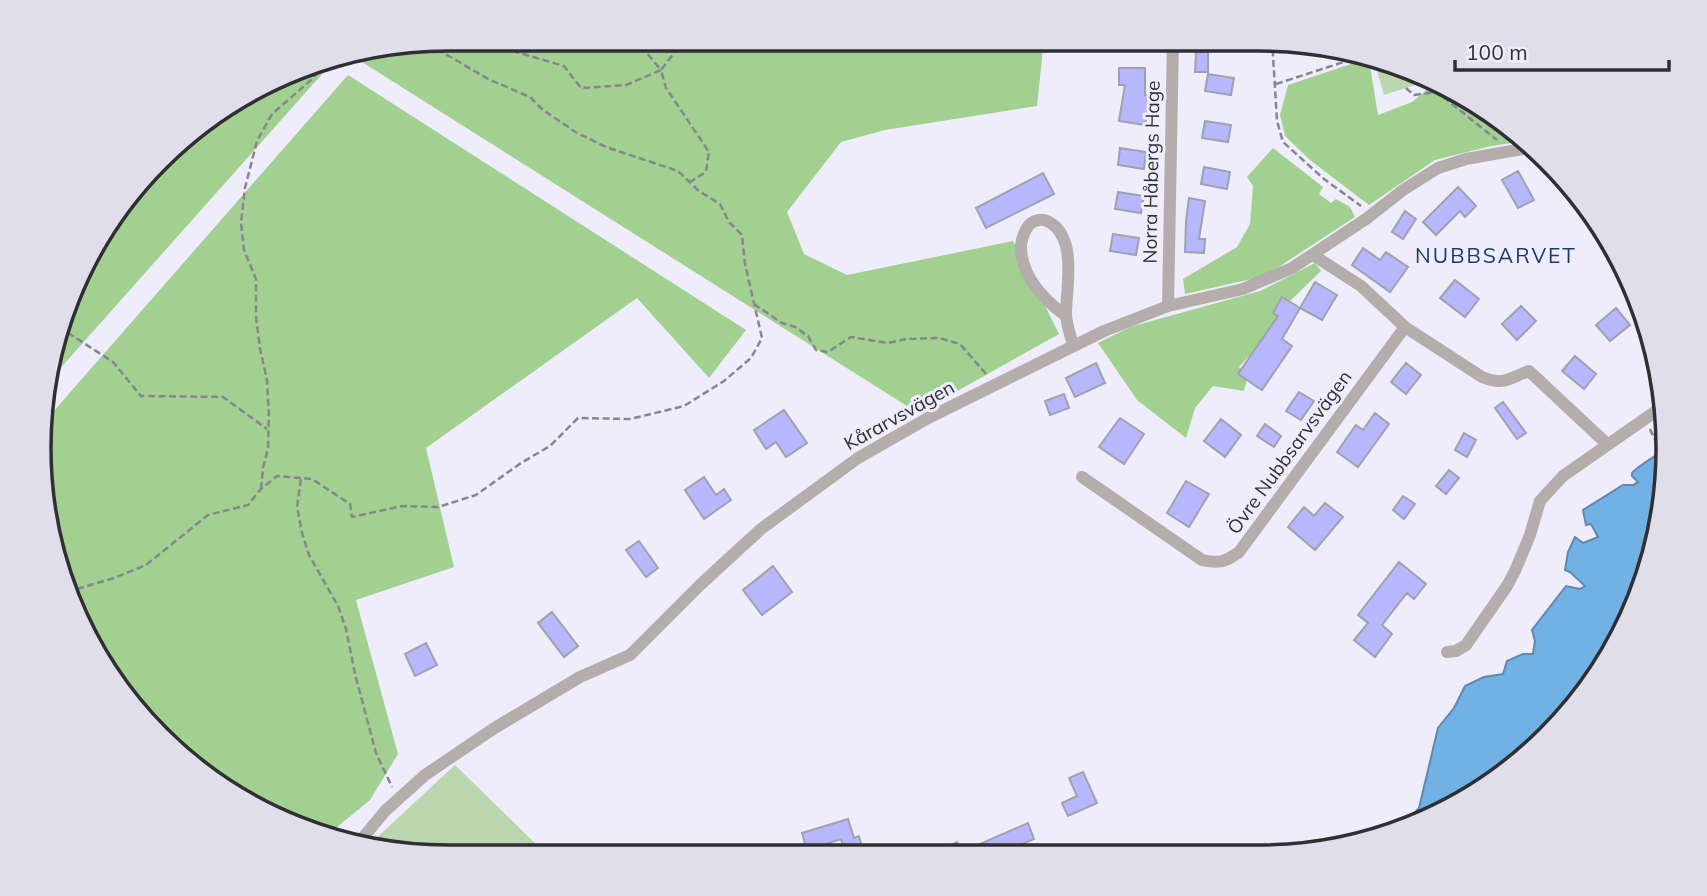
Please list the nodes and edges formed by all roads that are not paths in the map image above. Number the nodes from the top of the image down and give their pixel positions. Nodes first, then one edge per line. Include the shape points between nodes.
1 (1173, 51) edge
2 (1521, 149) edge
3 (1313, 255) junction
4 (1168, 306) junction
5 (1066, 316) junction
6 (1405, 327) junction
7 (1073, 346) junction
8 (1654, 412) edge
9 (1607, 444) junction
10 (1082, 477) dead end
11 (1447, 652) dead end
12 (364, 836) edge

1 - 4 street, Norra Håbergs Hage
2 - 3 street, Kårarvsvägen via 1438,168
3 - 4 street, Kårarvsvägen via 1243,289
3 - 6 street via 1361,286
4 - 7 street, Kårarvsvägen
5 - 5 street via 1042,296 1024,266 1023,235 1036,220 1050,222 1066,248 1070,268
5 - 7 street
6 - 9 street via 1494,382 1529,371
6 - 10 street, Övre Nubbsarvsvägen via 1255,532 1230,558 1213,563 1202,559
7 - 12 street, Kårarvsvägen via 858,458 761,529 630,655 580,677 425,775
8 - 9 street
9 - 11 street via 1563,476 1540,501 1507,586 1466,645

